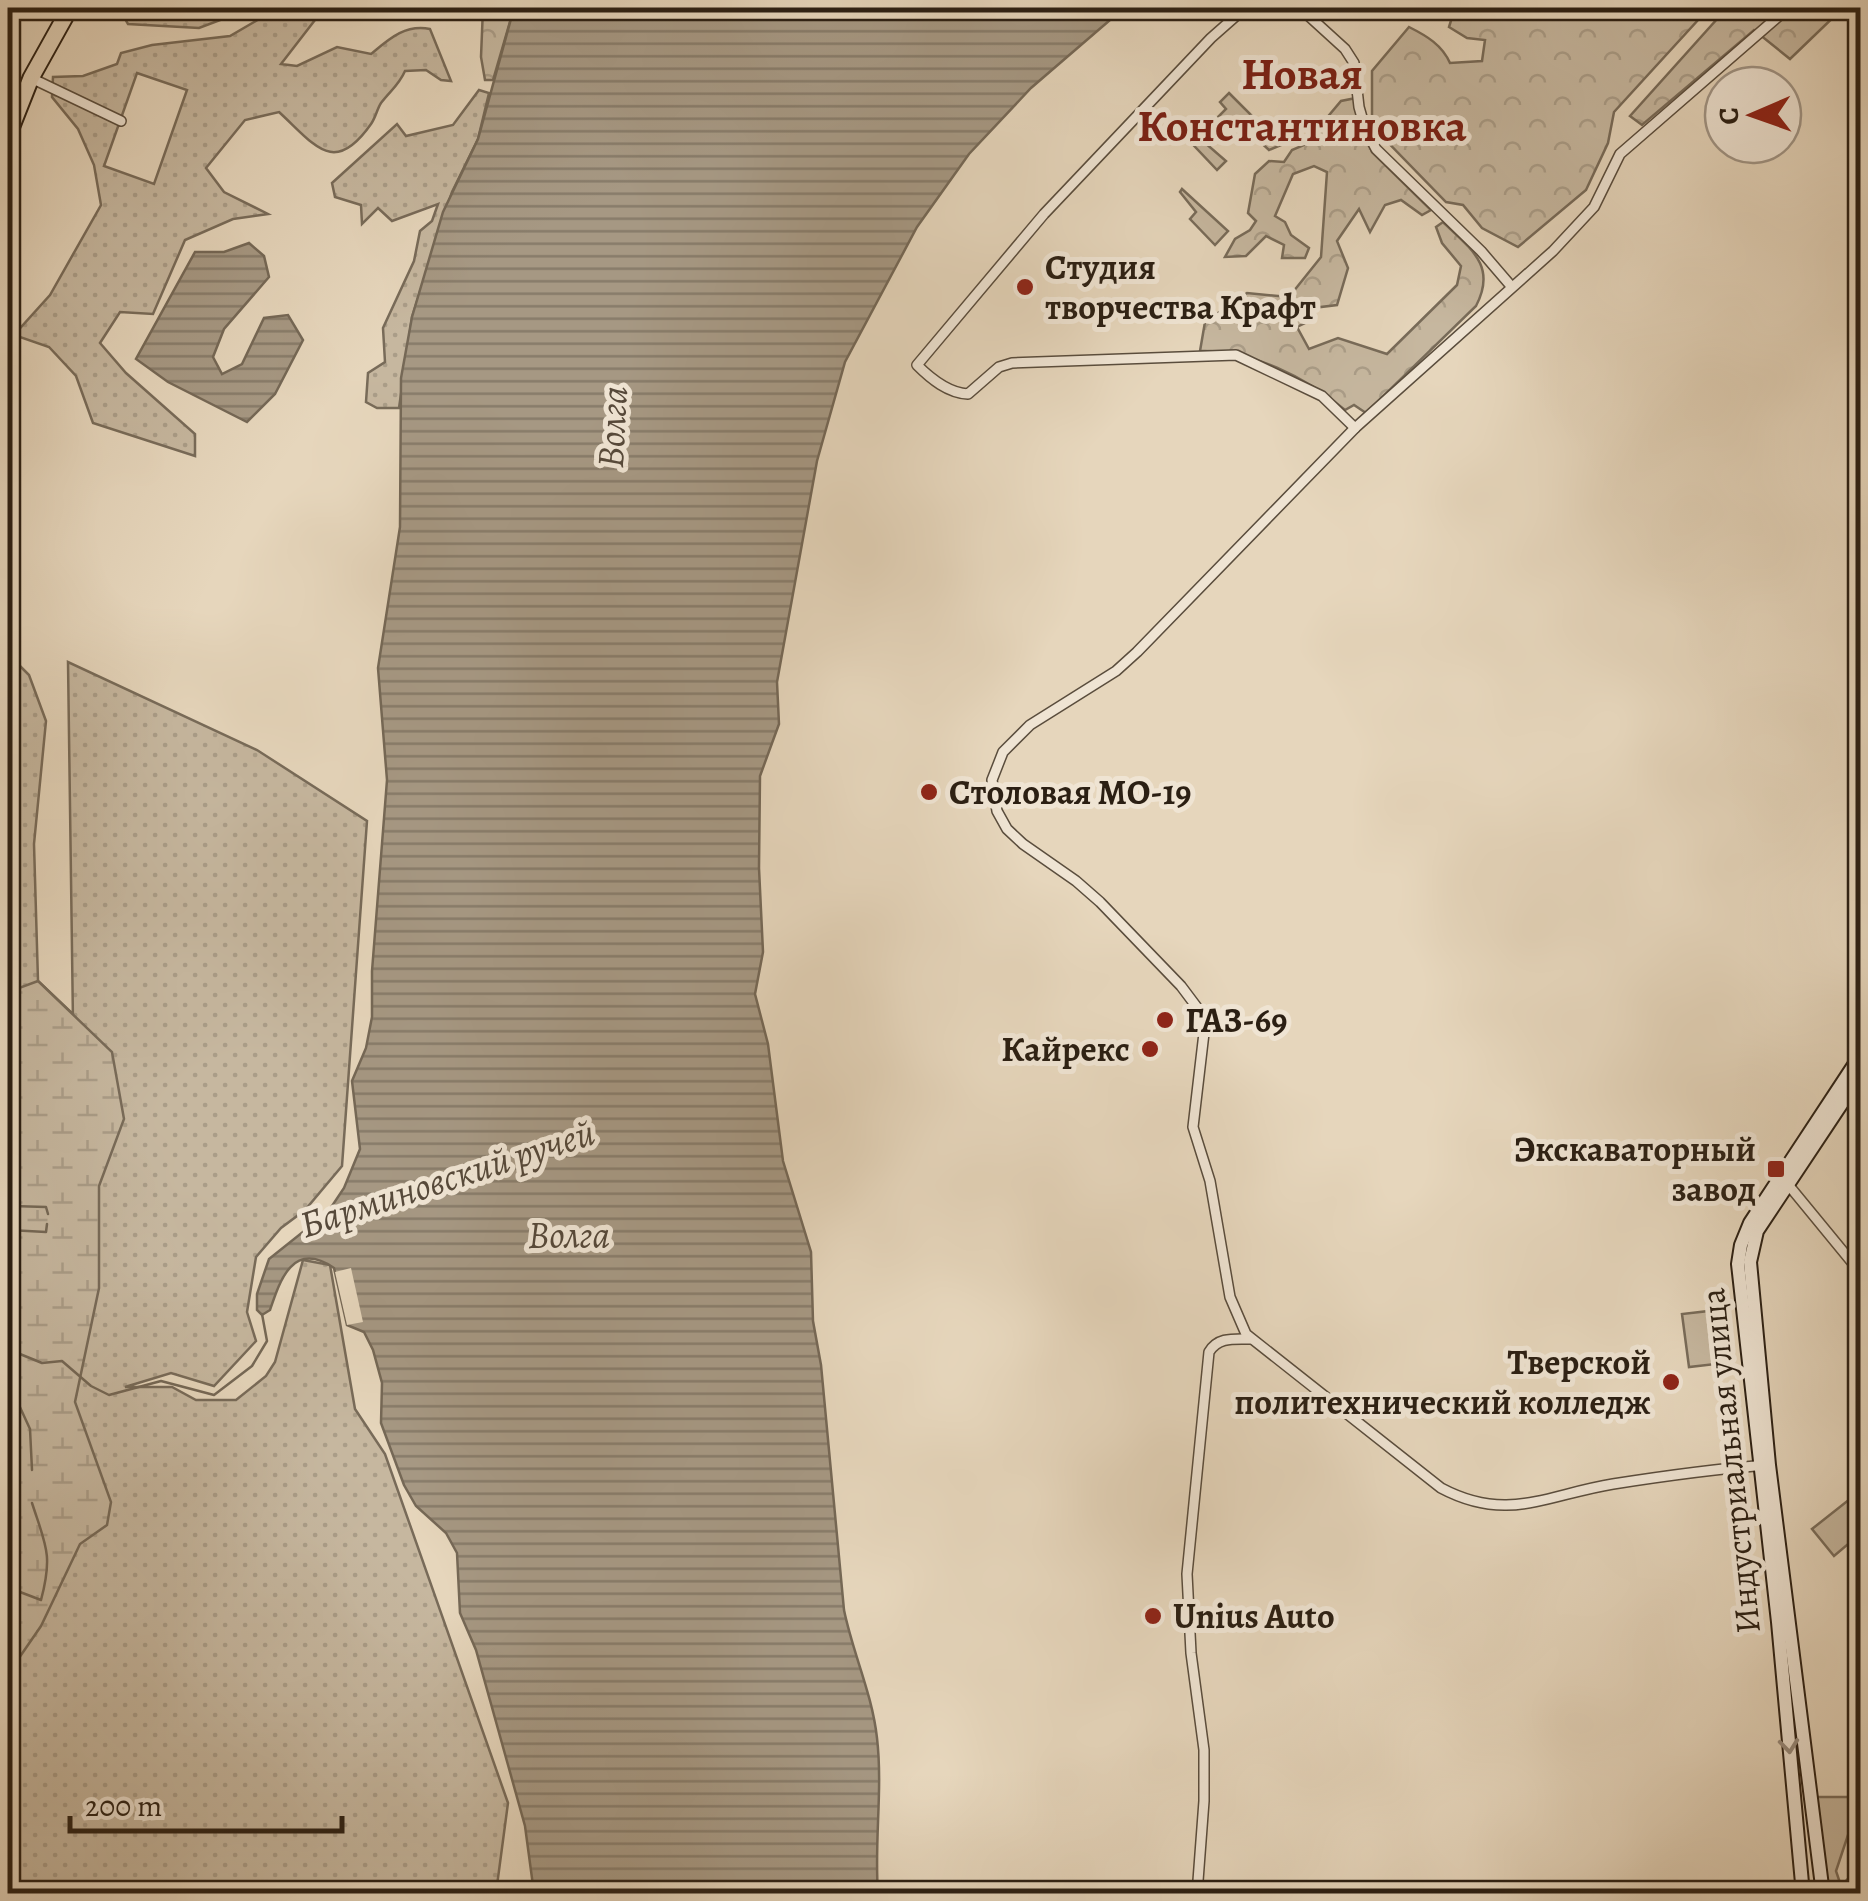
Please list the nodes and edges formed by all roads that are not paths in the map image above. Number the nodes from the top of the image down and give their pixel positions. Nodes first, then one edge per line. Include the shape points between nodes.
1 (70, 8) edge
2 (1245, 8) edge
3 (1300, 8) edge
4 (1788, 8) edge
5 (31, 78) junction
6 (121, 121) dead end
7 (8, 136) edge
8 (1511, 286) junction
9 (1355, 428) junction
10 (1860, 1056) edge
11 (1860, 1076) edge
12 (1784, 1180) junction
13 (1860, 1272) edge
14 (1250, 1339) junction
15 (1764, 1465) junction
16 (1197, 1894) edge
17 (1803, 1894) edge
18 (1822, 1894) edge

1 - 5 main road
2 - 9 street via 1044,214 918,365 939,384 968,394 1012,363 1236,356 1322,396
3 - 8 street via 1354,63 1364,128 1376,149
4 - 8 street via 1620,154 1594,207
5 - 6 street
5 - 7 main road
8 - 9 street
9 - 14 street via 1137,652 1030,726 994,770 993,801 1007,828 1100,902 1201,1016 1192,1127 1210,1180 1230,1297
10 - 12 street, Индустриальная улица
11 - 12 street, Индустриальная улица
12 - 13 street
12 - 15 street, Индустриальная улица via 1757,1231 1750,1262
14 - 15 street via 1440,1488 1471,1502 1521,1506 1603,1486
14 - 16 street via 1225,1340 1209,1352 1188,1550 1205,1778
15 -> 17 street, Индустриальная улица
15 - 18 street, Индустриальная улица

